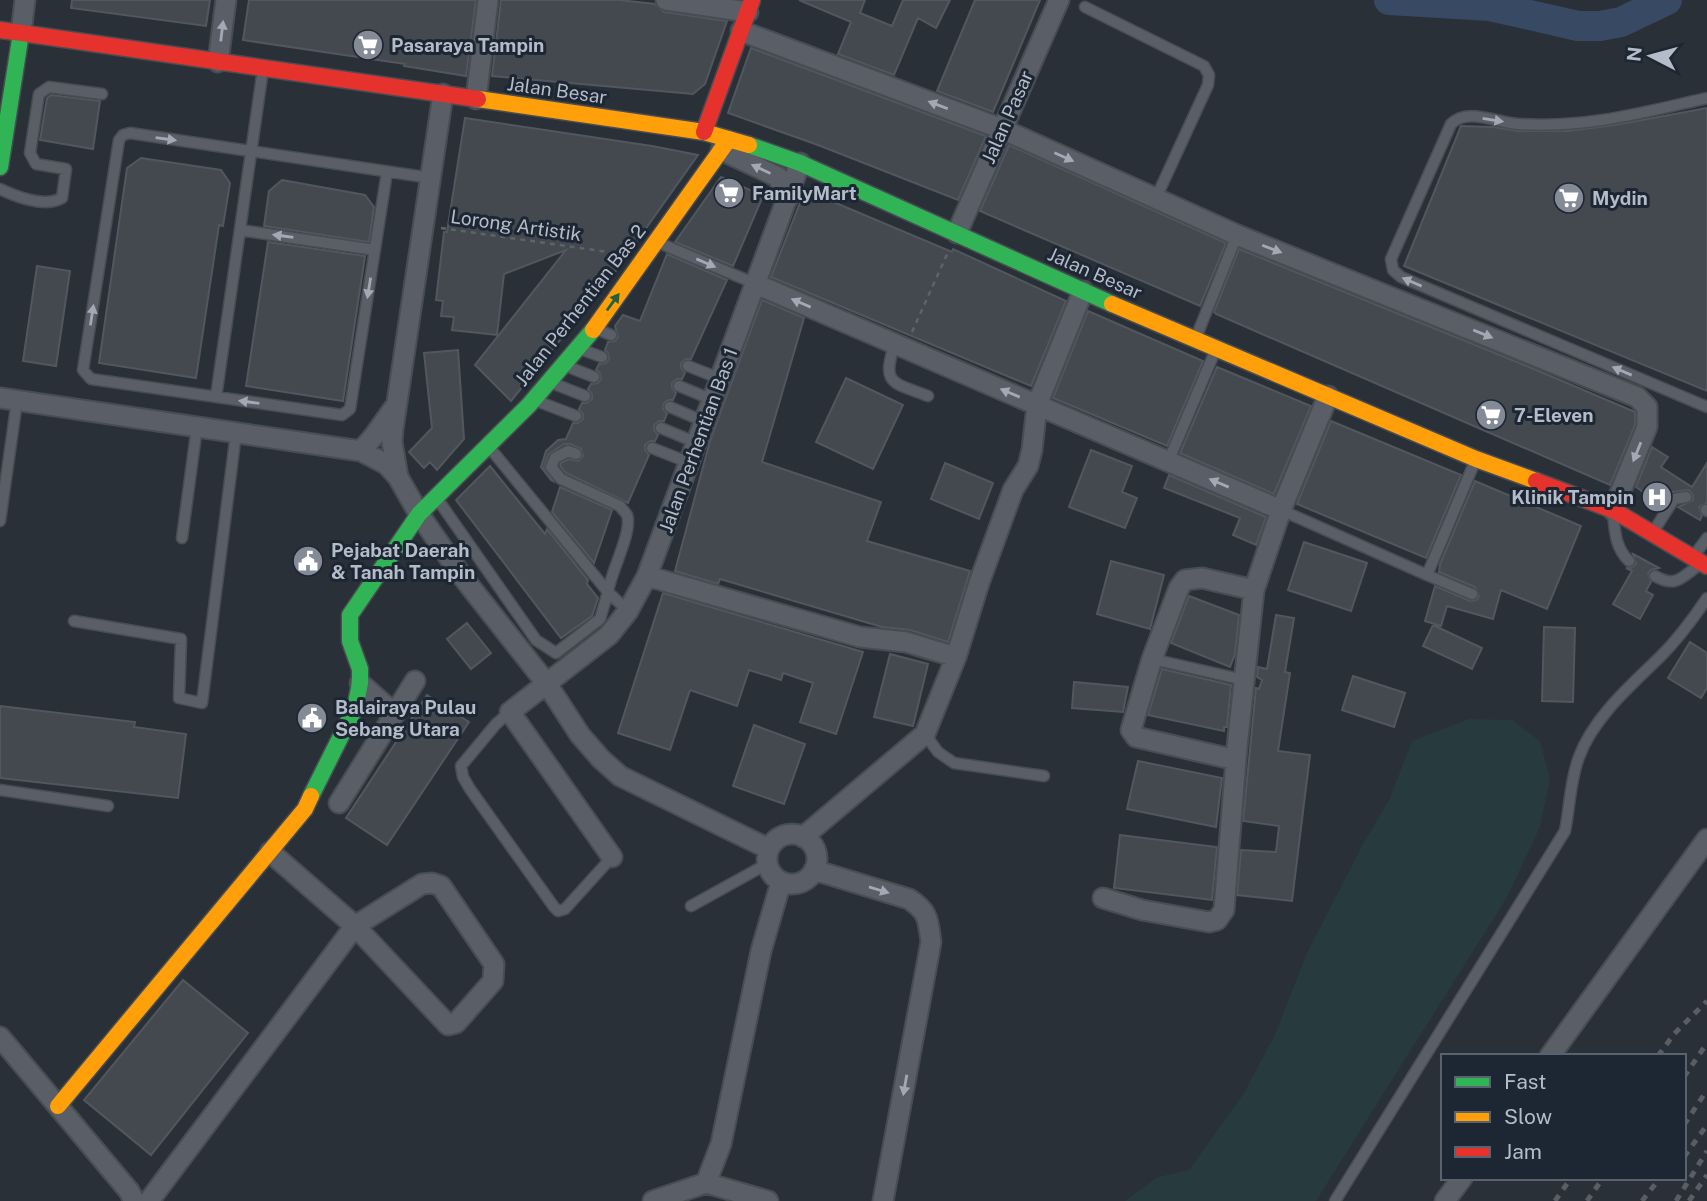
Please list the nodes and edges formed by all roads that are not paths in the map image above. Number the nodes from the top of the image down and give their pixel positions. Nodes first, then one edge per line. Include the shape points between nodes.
1 (26, 0) edge
2 (226, 0) edge
3 (488, 0) edge
4 (666, 0) edge
5 (1059, 0) edge
6 (750, 6) edge
7 (1085, 7) dead end
8 (0, 30) edge
9 (741, 31) junction
10 (21, 33) junction
11 (218, 62) junction
12 (263, 68) junction
13 (102, 94) dead end
14 (443, 94) junction
15 (1707, 98) edge
16 (475, 99) junction
17 (1002, 129) junction
18 (704, 132) junction
19 (725, 144) junction
20 (251, 151) junction
21 (800, 163) junction
22 (0, 164) edge
23 (387, 172) junction
24 (431, 178) junction
25 (0, 189) edge
26 (1156, 198) junction
27 (787, 200) junction
28 (240, 230) junction
29 (957, 233) junction
30 (1237, 235) junction
31 (656, 242) junction
32 (375, 250) junction
33 (756, 284) junction
34 (1083, 291) junction
35 (594, 328) junction
36 (611, 335) dead end
37 (1195, 340) junction
38 (900, 345) junction
39 (577, 348) junction
40 (1216, 349) junction
41 (602, 358) dead end
42 (562, 365) junction
43 (688, 366) dead end
44 (594, 377) dead end
45 (721, 379) junction
46 (548, 382) junction
47 (679, 386) dead end
48 (585, 396) dead end
49 (928, 396) dead end
50 (1328, 396) junction
51 (216, 397) junction
52 (9, 399) edge
53 (533, 400) junction
54 (713, 400) junction
55 (398, 401) junction
56 (1037, 405) junction
57 (670, 407) dead end
58 (1707, 407) edge
59 (576, 416) dead end
60 (705, 422) junction
61 (197, 427) junction
62 (661, 428) dead end
63 (236, 433) junction
64 (697, 443) junction
65 (487, 445) junction
66 (652, 448) dead end
67 (361, 451) junction
68 (576, 454) dead end
69 (1476, 458) junction
70 (1168, 462) junction
71 (690, 463) junction
72 (398, 477) junction
73 (1686, 496) dead end
74 (436, 497) junction
75 (1281, 510) junction
76 (1613, 510) junction
77 (419, 514) junction
78 (0, 520) edge
79 (1653, 533) junction
80 (182, 538) dead end
81 (1707, 538) edge
82 (1629, 561) dead end
83 (1701, 562) edge
84 (1427, 575) junction
85 (647, 576) junction
86 (1655, 576) dead end
87 (1254, 590) junction
88 (608, 592) junction
89 (1472, 594) dead end
90 (1707, 598) edge
91 (628, 611) junction
92 (74, 621) dead end
93 (956, 657) junction
94 (1152, 659) junction
95 (1244, 680) junction
96 (415, 681) dead end
97 (360, 683) junction
98 (547, 684) junction
99 (510, 712) junction
100 (395, 713) junction
101 (925, 734) junction
102 (1236, 760) junction
103 (1044, 776) dead end
104 (0, 790) edge
105 (339, 803) dead end
106 (108, 806) dead end
107 (803, 837) junction
108 (1707, 839) edge
109 (270, 852) junction
110 (612, 856) joint
111 (768, 856) junction
112 (814, 870) junction
113 (781, 882) junction
114 (1103, 898) dead end
115 (691, 906) dead end
116 (355, 926) junction
117 (0, 1037) edge
118 (1551, 1054) edge
119 (58, 1107) junction
120 (1461, 1180) edge
121 (706, 1183) junction
122 (129, 1198) edge
123 (149, 1201) edge
124 (653, 1201) edge
125 (768, 1201) edge
126 (883, 1201) edge
127 (1335, 1201) edge
128 (1445, 1201) edge

1 - 10 street
11 -> 2 street
3 - 16 street
4 - 6 street
5 - 17 street, Jalan Pasar
6 - 9 street
7 - 26 lane via 1204,65 1209,75
8 - 10 street, Jalan Besar
17 -> 9 street
9 - 18 street
10 - 11 street, Jalan Besar
10 - 22 street
11 - 12 street, Jalan Besar
12 - 14 street, Jalan Besar
12 - 20 lane
13 - 25 lane via 49,87 39,94 30,153 36,164 66,169 61,198 54,202 18,197
14 - 16 street, Jalan Besar
14 - 24 street
58 -> 15 lane via 1401,277 1393,271 1391,259 1456,118 1579,124
16 - 18 street, Jalan Besar
17 -> 26 street
17 - 29 street, Jalan Pasar
18 - 19 street, Jalan Besar
19 - 21 street, Jalan Besar
27 -> 19 street via 778,177
19 - 31 street, Jalan Perhentian Bas 2
20 - 23 lane
20 - 28 lane
51 -> 20 lane via 91,379 83,370 119,140 130,133
21 - 27 street, Jalan Perhentian Bas 1
21 - 29 street, Jalan Besar
23 - 24 lane
23 - 32 lane
24 - 55 street
26 - 30 street
27 - 33 street, Jalan Perhentian Bas 1
32 -> 28 lane
28 - 51 lane
29 - 34 street, Jalan Besar
30 - 37 lane
30 -> 76 street via 1637,397 1647,407 1647,427
31 -> 33 lane
35 -> 31 street, Jalan Perhentian Bas 2
32 -> 51 lane via 347,413
38 -> 33 street
33 - 45 street, Jalan Perhentian Bas 1
34 - 37 street, Jalan Besar
34 - 56 street
35 - 36 lane
35 - 39 street, Jalan Perhentian Bas 2
37 - 40 street, Jalan Besar
38 - 49 lane via 888,364 893,383
56 -> 38 street
39 - 41 lane
39 - 42 street, Jalan Perhentian Bas 2
40 - 50 street, Jalan Besar
40 - 70 lane
42 - 44 lane
42 - 46 street, Jalan Perhentian Bas 2
43 - 45 lane
45 - 54 street, Jalan Perhentian Bas 1
46 - 48 lane
46 - 53 street, Jalan Perhentian Bas 2
47 - 54 lane
50 - 69 street, Jalan Besar
50 - 75 street
52 - 61 street
52 - 78 lane
53 - 59 lane
53 - 65 street, Jalan Perhentian Bas 2
54 - 60 street, Jalan Perhentian Bas 1
55 - 67 street
55 - 72 street via 392,442
56 - 70 street
56 - 93 street via 1028,466 1013,490
57 - 60 lane
60 - 64 street, Jalan Perhentian Bas 1
61 - 63 street
61 - 80 lane
62 - 64 lane
63 - 67 street
63 - 92 lane via 202,703 180,698 181,639
64 - 71 street, Jalan Perhentian Bas 1
65 - 74 street, Jalan Perhentian Bas 2
65 - 88 lane
66 - 71 lane
67 - 72 street via 386,464
68 - 88 lane via 563,453 551,467 561,479 620,506 627,514 628,528
69 - 76 street, Jalan Besar
69 - 84 lane
75 -> 70 street
71 - 85 street, Jalan Perhentian Bas 1
72 - 77 street
73 - 79 lane via 1674,499
74 - 77 street, Jalan Perhentian Bas 2
74 - 88 lane via 536,640 556,653 600,619
75 - 84 lane
75 - 87 street
76 - 79 street, Jalan Besar
76 - 82 lane via 1616,543
77 - 97 street, Jalan Perhentian Bas 2 via 349,615 349,641 360,668
77 - 98 street
79 - 83 street, Jalan Besar
81 - 83 lane
83 - 86 lane via 1675,583
84 - 89 lane
85 - 91 street, Jalan Perhentian Bas 1
85 - 93 street via 860,637 906,642
87 - 94 street via 1202,578 1185,580
87 - 95 street
88 - 91 lane
90 - 127 lane via 1694,619 1598,723 1579,755 1565,831
91 - 98 street, Jalan Perhentian Bas 1 via 609,635
93 - 101 street
94 - 95 lane
94 - 102 street via 1131,730 1136,737
95 - 102 street
96 - 100 street
97 - 100 street
97 - 109 street via 355,708 305,809
98 - 99 street, Jalan Perhentian Bas 1
98 - 111 street via 580,735 620,776
99 - 110 street
99 - 110 lane via 461,766 463,777 554,907 565,909
100 - 105 street
101 - 103 lane via 938,752 954,763
101 - 107 street
102 - 114 street via 1224,910 1217,920 1142,910
104 - 106 lane
107 - 111 street via 780,837
107 - 112 street via 816,855
108 - 118 street
109 - 116 street
109 - 119 street
111 - 113 street via 770,872
111 - 115 lane
112 - 113 street via 796,884
112 -> 126 street via 909,900 928,918 931,942
113 - 121 street via 761,951 721,1144
116 - 116 street via 448,1025 456,1023 493,981 494,964 440,886 422,884
116 - 123 street
117 - 119 street
119 - 122 street
120 - 128 street
121 - 124 street
121 - 125 street

